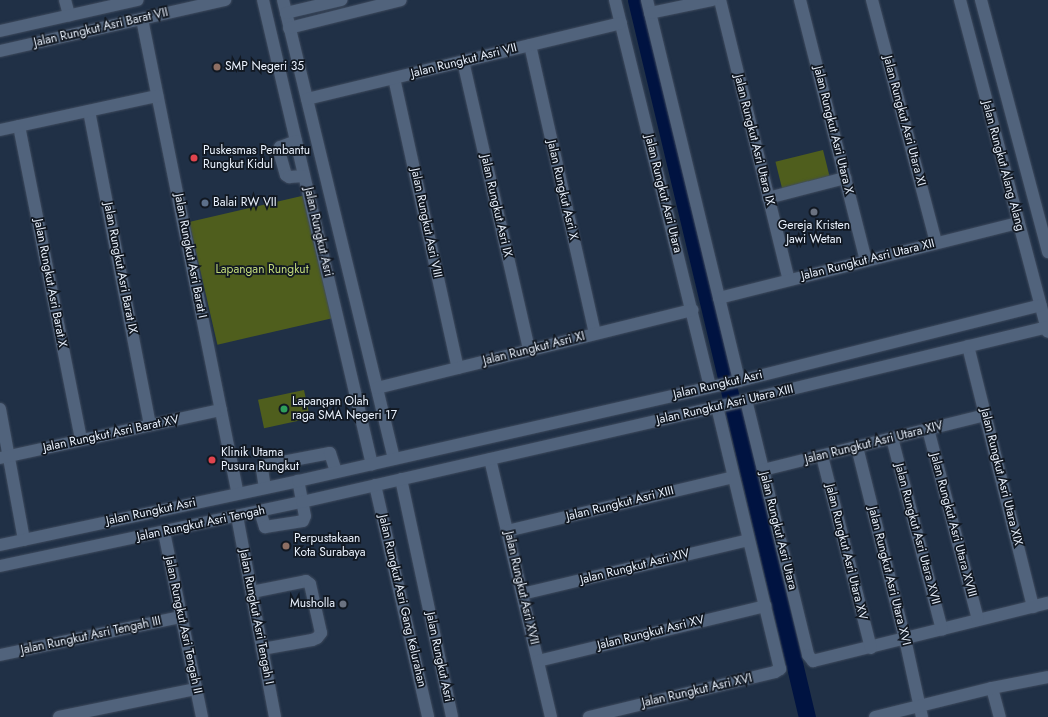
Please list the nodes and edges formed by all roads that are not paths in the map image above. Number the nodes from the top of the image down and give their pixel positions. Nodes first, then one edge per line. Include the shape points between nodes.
1 (65, 0) edge
2 (138, 0) edge
3 (225, 0) edge
4 (263, 0) edge
5 (283, 0) edge
6 (341, 0) edge
7 (401, 0) edge
8 (616, 0) edge
9 (647, 0) edge
10 (712, 0) edge
11 (720, 0) edge
12 (800, 0) edge
13 (872, 0) edge
14 (960, 0) edge
15 (981, 0) edge
16 (286, 13) junction
17 (650, 13) junction
18 (69, 15) junction
19 (142, 19) junction
20 (621, 23) junction
21 (289, 28) junction
22 (0, 31) edge
23 (530, 45) junction
24 (0, 51) edge
25 (463, 61) junction
26 (394, 78) junction
27 (157, 96) junction
28 (306, 99) junction
29 (89, 111) junction
30 (19, 126) junction
31 (0, 130) edge
32 (296, 141) junction
33 (304, 176) junction
34 (845, 178) junction
35 (768, 198) junction
36 (337, 223) junction
37 (1018, 223) junction
38 (317, 228) junction
39 (936, 243) junction
40 (1048, 252) edge
41 (866, 261) junction
42 (789, 280) junction
43 (719, 298) junction
44 (1041, 306) junction
45 (692, 310) junction
46 (1048, 329) edge
47 (595, 334) junction
48 (890, 343) junction
49 (968, 346) junction
50 (529, 350) junction
51 (895, 364) junction
52 (458, 368) junction
53 (737, 381) junction
54 (713, 386) junction
55 (377, 388) junction
56 (744, 400) junction
57 (720, 406) junction
58 (0, 409) edge
59 (222, 410) junction
60 (985, 415) junction
61 (552, 423) junction
62 (150, 425) junction
63 (928, 429) junction
64 (892, 438) junction
65 (81, 440) junction
66 (556, 444) junction
67 (857, 447) junction
68 (822, 456) junction
69 (5, 457) edge
70 (394, 459) junction
71 (490, 459) junction
72 (372, 464) junction
73 (764, 470) junction
74 (336, 472) junction
75 (733, 477) junction
76 (401, 479) junction
77 (298, 481) junction
78 (375, 485) junction
79 (265, 488) junction
80 (238, 494) junction
81 (302, 502) junction
82 (260, 511) junction
83 (238, 516) junction
84 (507, 531) junction
85 (164, 532) junction
86 (24, 540) junction
87 (748, 540) junction
88 (0, 545) edge
89 (0, 566) edge
90 (252, 592) junction
91 (522, 594) junction
92 (1048, 603) edge
93 (765, 606) junction
94 (1033, 607) junction
95 (182, 617) junction
96 (978, 620) junction
97 (942, 630) junction
98 (906, 639) junction
99 (870, 648) junction
100 (262, 649) junction
101 (0, 655) edge
102 (538, 661) junction
103 (1048, 678) edge
104 (992, 688) junction
105 (196, 689) junction
106 (921, 711) edge
107 (613, 714) edge
108 (59, 717) edge
109 (202, 717) edge
110 (275, 717) edge
111 (428, 717) edge
112 (452, 717) edge
113 (551, 717) edge
114 (589, 717) edge
115 (875, 717) edge
116 (1000, 717) edge

1 - 18 street
2 - 18 street, Jalan Rungkut Asri Barat VII
3 - 19 street, Jalan Rungkut Asri Barat VII
4 - 32 street, Jalan Rungkut Asri
5 - 16 street, Jalan Rungkut Asri
6 - 16 street
7 - 21 street
8 - 20 street, Jalan Rungkut Asri Utara
9 - 17 street
10 - 17 street
11 - 35 street, Jalan Rungkut Asri Utara IX
12 - 34 street, Jalan Rungkut Asri Utara X
13 - 39 street, Jalan Rungkut Asri Utara XI
14 - 37 street, Jalan Rungkut Alang Alang
15 - 40 street, Jalan Rungkut Alang Alang
16 - 21 street, Jalan Rungkut Asri
17 - 43 street
18 - 22 street, Jalan Rungkut Asri Barat VII
19 - 24 street, Jalan Rungkut Asri Barat VII
19 - 27 street, Jalan Rungkut Asri Barat I
20 - 23 street, Jalan Rungkut Asri VII
20 - 45 street, Jalan Rungkut Asri Utara
21 - 28 street, Jalan Rungkut Asri
23 - 25 street, Jalan Rungkut Asri VII
23 - 47 street, Jalan Rungkut Asri X
25 - 26 street, Jalan Rungkut Asri VII
25 - 50 street, Jalan Rungkut Asri IX
26 - 28 street, Jalan Rungkut Asri VII
26 - 52 street, Jalan Rungkut Asri VIII
27 - 29 street
27 - 59 street, Jalan Rungkut Asri Barat I
28 - 36 street, Jalan Rungkut Asri
29 - 30 street
29 - 62 street, Jalan Rungkut Asri Barat IX
30 - 31 street
30 - 65 street, Jalan Rungkut Asri Barat X
32 - 33 street, Jalan Rungkut Asri
32 - 33 street via 280,147 278,151 286,175
33 - 38 street, Jalan Rungkut Asri
34 - 35 street
34 - 41 street, Jalan Rungkut Asri Utara X
35 - 42 street, Jalan Rungkut Asri Utara IX
36 - 38 street
36 - 55 street, Jalan Rungkut Asri
37 - 39 street, Jalan Rungkut Asri Utara XII
37 - 44 street, Jalan Rungkut Alang Alang
38 - 72 street, Jalan Rungkut Asri
39 - 41 street, Jalan Rungkut Asri Utara XII
41 - 42 street, Jalan Rungkut Asri Utara XII
42 - 43 street, Jalan Rungkut Asri Utara XII
43 - 53 street
44 - 46 street, Jalan Rungkut Alang Alang
44 - 48 street, Jalan Rungkut Asri
45 - 47 street, Jalan Rungkut Asri XI
45 - 54 street, Jalan Rungkut Asri Utara
46 - 49 street, Jalan Rungkut Asri Utara XIII
47 - 50 street, Jalan Rungkut Asri XI
48 - 51 street
48 - 53 street, Jalan Rungkut Asri
49 - 51 street, Jalan Rungkut Asri Utara XIII
49 - 60 street, Jalan Rungkut Asri Utara XIX
50 - 52 street, Jalan Rungkut Asri XI
51 - 56 street, Jalan Rungkut Asri Utara XIII
52 - 55 street, Jalan Rungkut Asri XI
53 - 54 street, Jalan Rungkut Asri
54 - 61 street, Jalan Rungkut Asri
55 - 70 street, Jalan Rungkut Asri
56 - 57 street, Jalan Rungkut Asri Utara XIII
56 - 73 street, Jalan Rungkut Asri Utara
57 - 66 street, Jalan Rungkut Asri Utara XIII
57 - 75 street
58 - 69 street
59 - 62 street, Jalan Rungkut Asri Barat XV
59 - 80 street, Jalan Rungkut Asri Barat I
60 - 63 street, Jalan Rungkut Asri Utara XIV
60 - 94 street, Jalan Rungkut Asri Utara XIX
61 - 66 street
61 - 70 street, Jalan Rungkut Asri
62 - 65 street, Jalan Rungkut Asri Barat XV
63 - 64 street, Jalan Rungkut Asri Utara XIV
63 - 96 street, Jalan Rungkut Asri Utara XVIII
64 - 67 street, Jalan Rungkut Asri Utara XIV
64 - 97 street, Jalan Rungkut Asri Utara XVII
65 - 69 street, Jalan Rungkut Asri Barat XV
66 - 71 street, Jalan Rungkut Asri Utara XIII
67 - 68 street, Jalan Rungkut Asri Utara XIV
67 - 98 street, Jalan Rungkut Asri Utara XVI
68 - 73 street, Jalan Rungkut Asri Utara XIV
68 - 99 street, Jalan Rungkut Asri Utara XV
69 - 86 street
70 - 72 street, Jalan Rungkut Asri
71 - 76 street, Jalan Rungkut Asri Utara XIII
71 - 84 street, Jalan Rungkut Asri XVII
72 - 74 street, Jalan Rungkut Asri
73 - 99 street, Jalan Rungkut Asri Utara via 808,655 813,661
74 - 77 street, Jalan Rungkut Asri
74 - 79 street via 330,453 267,465 262,468
75 - 84 street, Jalan Rungkut Asri XIII
75 - 87 street
76 - 78 street, Jalan Rungkut Asri Tengah
76 - 112 street, Jalan Rungkut Asri
77 - 79 street, Jalan Rungkut Asri
77 - 81 street
78 - 81 street, Jalan Rungkut Asri Tengah
78 - 111 street, Jalan Rungkut Asri Gang Kelurahan
79 - 80 street, Jalan Rungkut Asri
80 - 86 street, Jalan Rungkut Asri
81 - 82 street, Jalan Rungkut Asri Tengah
81 - 82 street via 305,516 303,521 267,528 263,526
82 - 83 street, Jalan Rungkut Asri Tengah
83 - 85 street, Jalan Rungkut Asri Tengah
83 - 90 street, Jalan Rungkut Asri Tengah I
84 - 91 street, Jalan Rungkut Asri XVII
85 - 89 street, Jalan Rungkut Asri Tengah
85 - 95 street, Jalan Rungkut Asri Tengah II
86 - 88 street, Jalan Rungkut Asri
87 - 91 street, Jalan Rungkut Asri XIV
87 - 93 street
90 - 100 street, Jalan Rungkut Asri Tengah I
90 - 100 street via 306,581 310,584 321,633 318,638 312,640
91 - 102 street, Jalan Rungkut Asri XVII
92 - 94 street
93 - 102 street, Jalan Rungkut Asri XV
93 - 107 street, Jalan Rungkut Asri XVI via 780,669
94 - 96 street
95 - 101 street, Jalan Rungkut Asri Tengah III
95 - 105 street, Jalan Rungkut Asri Tengah II
96 - 97 street
97 - 98 street
98 - 99 street
98 - 106 street, Jalan Rungkut Asri Utara XVI
100 - 110 street, Jalan Rungkut Asri Tengah I
102 - 113 street, Jalan Rungkut Asri XVII
103 - 104 street
104 - 106 street
104 - 116 street
105 - 108 street
105 - 109 street, Jalan Rungkut Asri Tengah II
106 - 115 street
107 - 114 street, Jalan Rungkut Asri XVI

